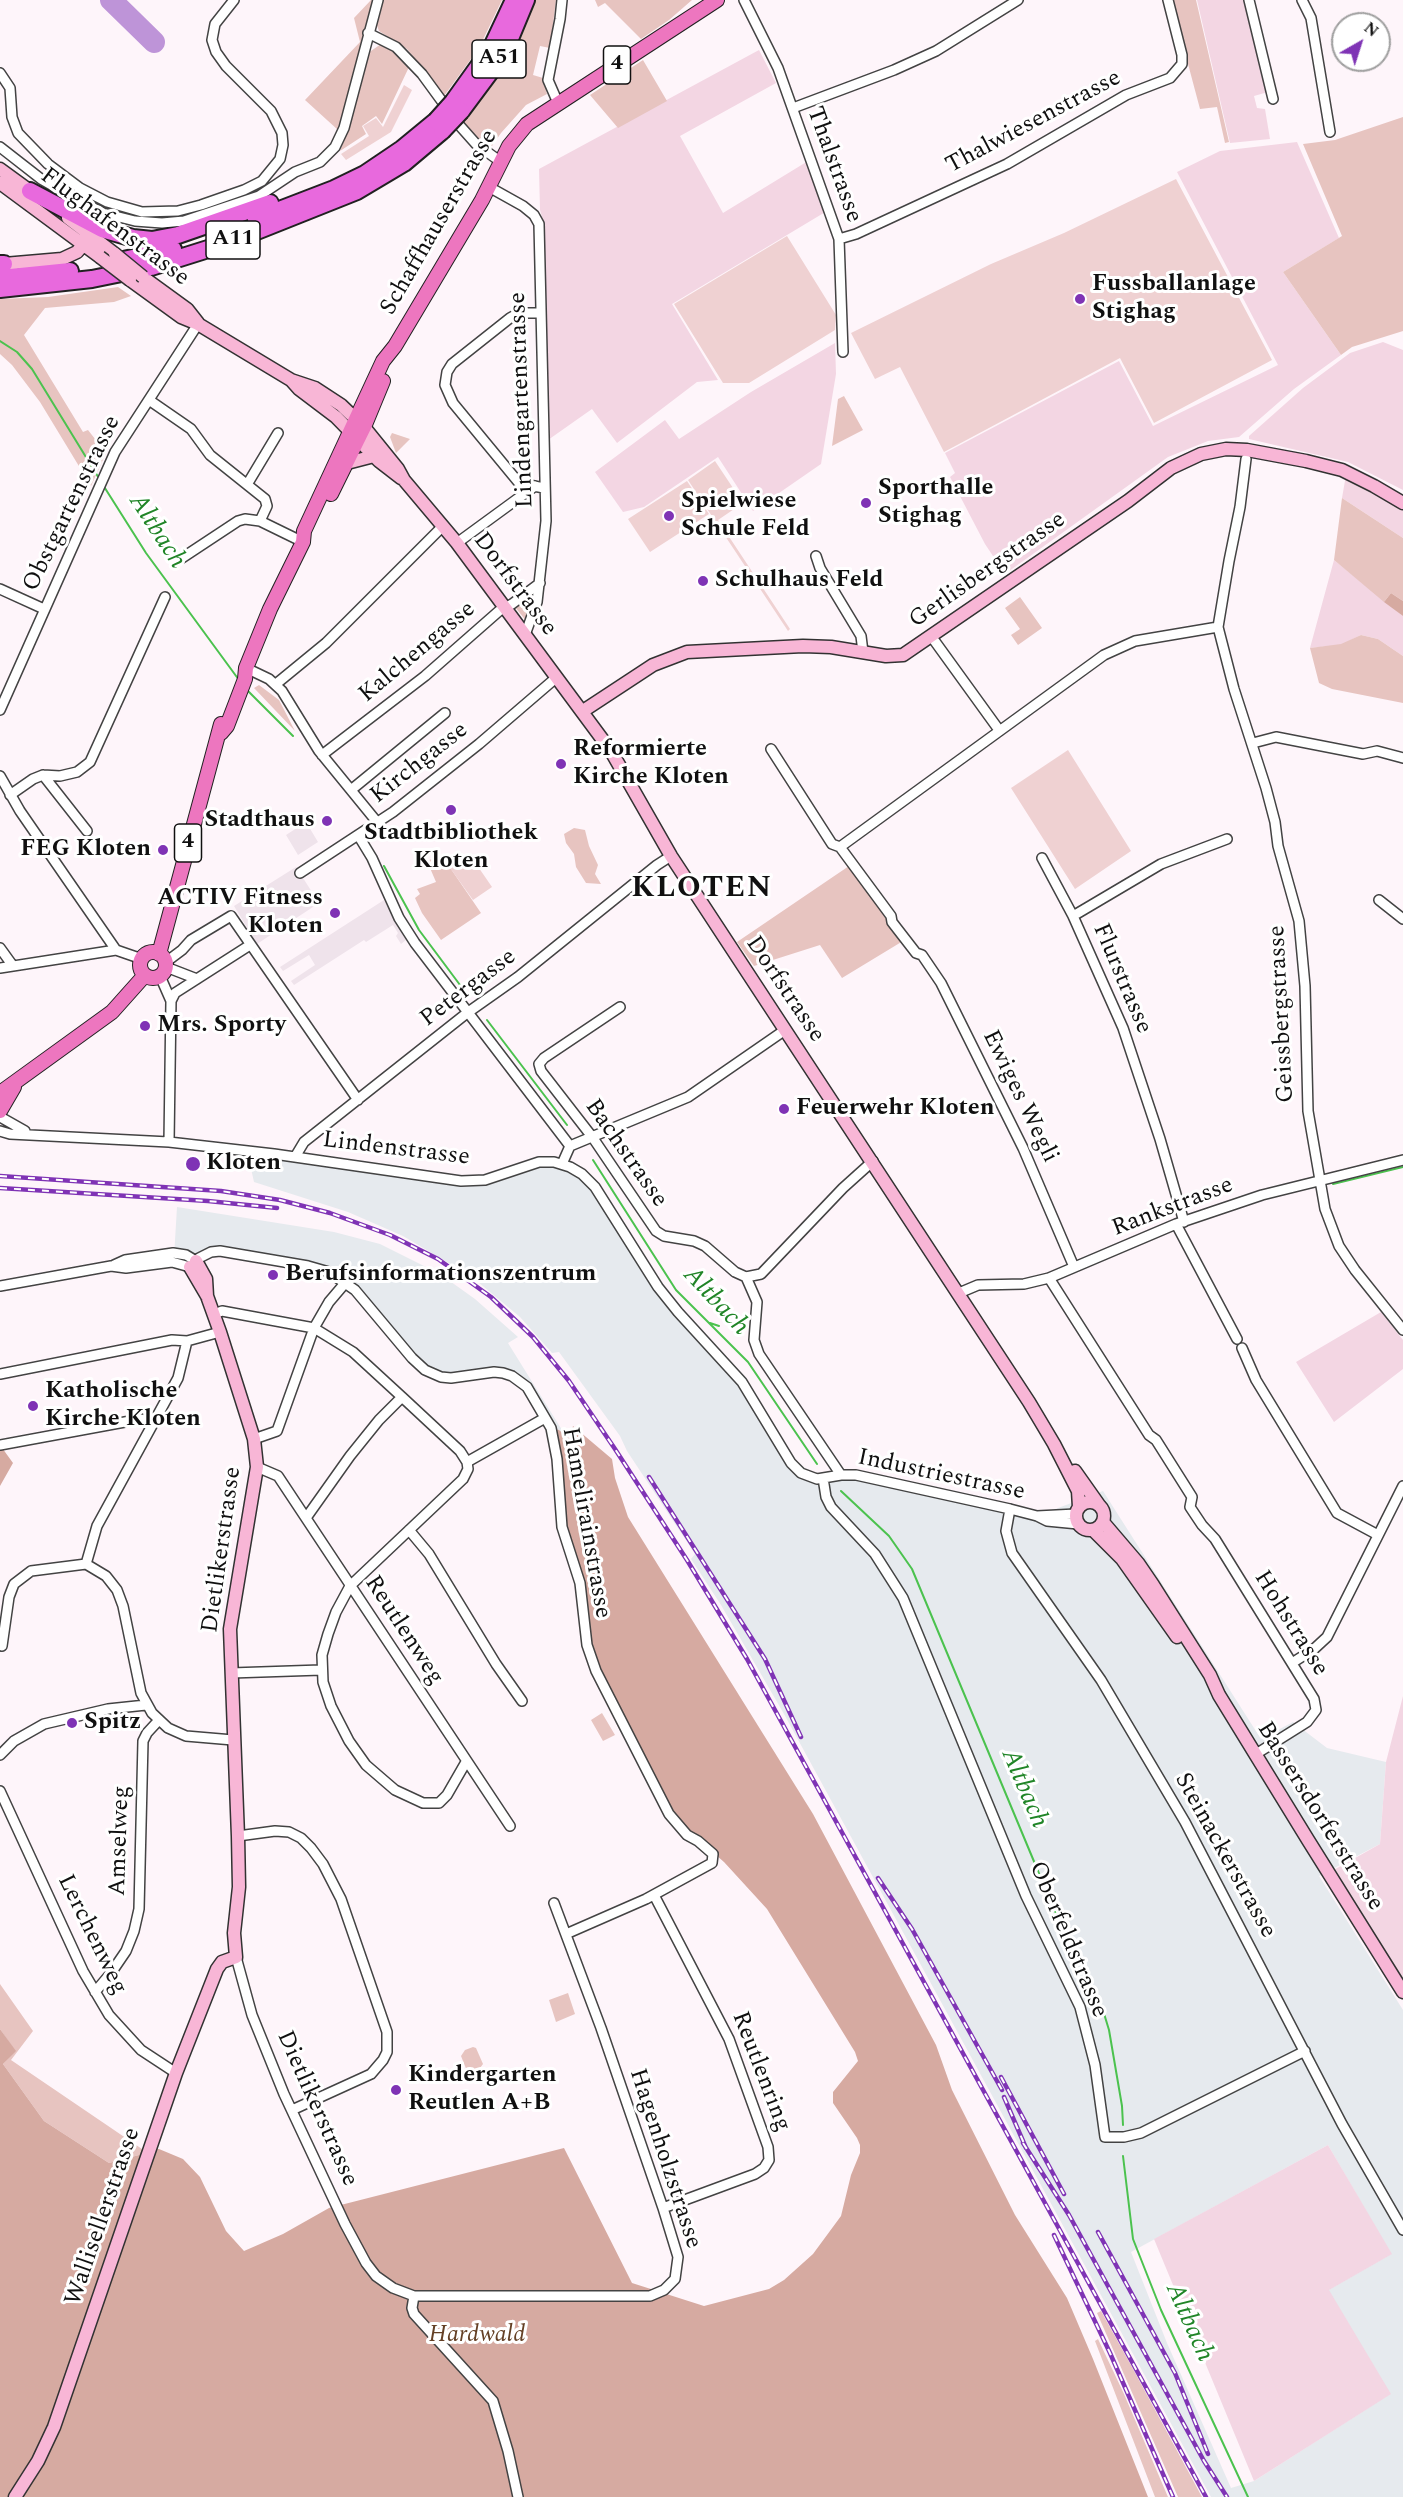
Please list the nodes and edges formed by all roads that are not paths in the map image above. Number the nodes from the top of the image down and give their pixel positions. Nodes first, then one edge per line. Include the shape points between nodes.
1 (234, 0) edge
2 (378, 0) edge
3 (513, 0) edge
4 (526, 0) edge
5 (562, 0) edge
6 (717, 0) edge
7 (744, 0) edge
8 (1018, 0) edge
9 (1168, 0) edge
10 (1249, 0) edge
11 (1302, 0) edge
12 (368, 33) junction
13 (0, 73) edge
14 (1273, 99) dead end
15 (558, 103) junction
16 (457, 107) junction
17 (793, 108) junction
18 (439, 126) junction
19 (1330, 132) dead end
20 (0, 147) edge
21 (501, 162) junction
22 (0, 169) edge
23 (365, 174) junction
24 (0, 183) edge
25 (489, 187) junction
26 (30, 191) junction
27 (839, 239) junction
28 (87, 240) junction
29 (1, 269) edge
30 (0, 289) edge
31 (539, 314) junction
32 (198, 324) junction
33 (843, 352) dead end
34 (149, 400) junction
35 (358, 429) junction
36 (278, 433) dead end
37 (374, 456) junction
38 (1246, 459) dead end
39 (347, 463) junction
40 (404, 480) junction
41 (248, 483) junction
42 (540, 487) junction
43 (1403, 503) edge
44 (260, 521) junction
45 (443, 526) junction
46 (303, 542) junction
47 (457, 543) junction
48 (816, 556) dead end
49 (182, 558) dead end
50 (540, 583) junction
51 (0, 590) edge
52 (165, 597) dead end
53 (506, 607) junction
54 (44, 609) junction
55 (1218, 627) junction
56 (525, 635) junction
57 (931, 636) junction
58 (863, 652) junction
59 (557, 677) junction
60 (242, 678) junction
61 (276, 684) junction
62 (0, 710) edge
63 (583, 711) junction
64 (445, 713) dead end
65 (999, 730) junction
66 (1253, 742) junction
67 (771, 749) dead end
68 (322, 755) junction
69 (1403, 758) edge
70 (43, 775) junction
71 (0, 776) edge
72 (351, 790) junction
73 (10, 795) junction
74 (377, 822) junction
75 (87, 831) dead end
76 (358, 835) junction
77 (1227, 839) dead end
78 (840, 847) junction
79 (671, 856) junction
80 (1042, 858) dead end
81 (300, 873) dead end
82 (1379, 900) dead end
83 (1073, 915) junction
84 (1403, 919) edge
85 (250, 945) junction
86 (0, 948) edge
87 (116, 950) junction
88 (142, 959) junction
89 (163, 965) junction
90 (13, 966) junction
91 (0, 968) edge
92 (146, 975) junction
93 (197, 979) junction
94 (171, 1001) junction
95 (620, 1007) dead end
96 (467, 1013) junction
97 (785, 1030) junction
98 (16, 1082) junction
99 (0, 1093) edge
100 (358, 1100) junction
101 (0, 1119) edge
102 (593, 1138) junction
103 (169, 1142) junction
104 (570, 1146) junction
105 (295, 1157) junction
106 (1403, 1160) edge
107 (873, 1161) junction
108 (562, 1164) junction
109 (1319, 1181) junction
110 (1180, 1223) junction
111 (193, 1264) junction
112 (1074, 1267) junction
113 (746, 1277) junction
114 (1049, 1278) junction
115 (346, 1282) junction
116 (0, 1286) edge
117 (959, 1293) junction
118 (214, 1314) junction
119 (314, 1328) junction
120 (1403, 1330) edge
121 (220, 1332) junction
122 (187, 1341) junction
123 (0, 1374) edge
124 (402, 1397) junction
125 (545, 1418) junction
126 (153, 1422) junction
127 (254, 1439) junction
128 (1054, 1444) junction
129 (0, 1445) edge
130 (467, 1462) junction
131 (257, 1467) junction
132 (841, 1475) junction
133 (823, 1478) junction
134 (1403, 1486) edge
135 (1099, 1505) junction
136 (1010, 1509) junction
137 (1078, 1515) junction
138 (306, 1518) junction
139 (1098, 1526) junction
140 (409, 1530) junction
141 (1378, 1535) junction
142 (86, 1564) junction
143 (350, 1587) junction
144 (2, 1646) dead end
145 (1292, 1663) junction
146 (321, 1670) junction
147 (231, 1673) junction
148 (522, 1701) dead end
149 (146, 1705) junction
150 (159, 1720) junction
151 (233, 1740) junction
152 (1256, 1754) junction
153 (0, 1755) edge
154 (466, 1762) junction
155 (0, 1791) edge
156 (510, 1826) dead end
157 (238, 1836) junction
158 (654, 1895) junction
159 (554, 1903) dead end
160 (566, 1934) junction
161 (236, 1957) junction
162 (95, 1992) junction
163 (1403, 1992) edge
164 (1305, 2051) junction
165 (176, 2073) junction
166 (292, 2110) junction
167 (663, 2208) junction
168 (1403, 2230) edge
169 (414, 2296) junction
170 (15, 2497) edge
171 (518, 2497) edge

1 - 13 street via 215,24 212,40 216,52 271,111 282,133 283,145 280,159 262,180 201,205 178,211 142,212 107,202 80,188 48,164 18,133 12,117 10,88
2 - 12 street
3 - 16 highway, A51 via 491,49
4 - 16 highway, A51 via 496,64
5 - 15 street via 548,80
6 - 15 main road, 4
7 - 17 street, Thalstrasse
8 - 17 street via 936,51
9 - 27 street, Thalwiesenstrasse via 1182,55 1182,64 1170,78 1126,95 1007,164
10 - 14 street
11 - 19 street via 1311,18
12 - 20 street via 341,138 329,156 259,196 196,218 162,223 117,218 41,179
12 - 21 street via 396,47 476,144
15 - 21 main road, Schaffhauserstrasse / 4 via 527,124
16 - 18 highway, A51, bridge
17 - 27 street, Thalstrasse
18 - 23 highway, A11
18 - 30 highway, A11 via 404,163 357,191 213,248 151,267 92,279
21 - 25 main road, Schaffhauserstrasse / 4
22 - 26 main road, Flughafenstrasse
23 - 26 highway via 159,240 108,231
23 - 29 highway, A11 via 175,248 88,268
24 - 28 main road, Flughafenstrasse
25 - 31 street, Lindengartenstrasse via 534,215 539,225
25 - 35 main road, Schaffhauserstrasse / 4 via 383,361
26 - 28 main road, Flughafenstrasse
27 - 33 street, Thalstrasse
28 - 29 main road via 77,252 62,259
28 - 32 main road, Flughafenstrasse, bridge via 115,254 187,309
28 - 32 main road, Flughafenstrasse, bridge via 100,257 130,280 181,317
31 - 42 street, Lindengartenstrasse
31 - 42 street via 519,313 510,318 458,359 445,378 453,403 519,483
32 - 34 street, Obstgartenstrasse
32 - 35 main road, Flughafenstrasse via 291,380
34 - 41 street via 191,429 210,455
34 - 54 street, Obstgartenstrasse via 123,437
35 - 37 main road, Dorfstrasse
35 - 39 main road, Schaffhauserstrasse / 4
35 - 40 main road, Dorfstrasse
35 - 46 main road, Schaffhauserstrasse / 4 via 304,531
36 - 41 street
37 - 39 main road
37 - 40 main road, Dorfstrasse
38 - 55 street
39 - 46 main road, Schaffhauserstrasse / 4 via 310,536
40 - 45 main road, Dorfstrasse
41 - 44 street via 266,499
42 - 47 street
42 - 50 street, Lindengartenstrasse via 545,530
43 - 57 main road, Gerlisbergstrasse via 1342,470 1306,461 1247,450 1201,454 1171,468
44 - 46 street
44 - 49 street via 238,521
45 - 47 main road, Dorfstrasse
45 - 61 street via 326,643
46 - 60 main road, Schaffhauserstrasse / 4
47 - 53 main road, Dorfstrasse
48 - 58 street via 861,636
50 - 53 street, Kalchengasse
50 - 56 street, Lindengartenstrasse
51 - 54 street
52 - 70 street via 90,762 77,772
53 - 56 main road, Dorfstrasse
53 - 68 street, Kalchengasse
54 - 62 street, Obstgartenstrasse
55 - 65 street via 1135,641 1108,652
55 - 66 street, Geissbergstrasse
56 - 59 main road, Dorfstrasse
57 - 58 main road, Gerlisbergstrasse via 903,655
57 - 65 street
58 - 63 main road, Gerlisbergstrasse via 794,646 687,652 653,665
59 - 63 main road, Dorfstrasse
59 - 74 street, Kirchgasse via 480,744
60 - 61 street
60 - 89 main road, Schaffhauserstrasse / 4 via 221,724 196,812
61 - 68 street
63 - 79 main road, Dorfstrasse via 611,751
64 - 72 street
65 - 78 street
66 - 69 street via 1276,737
66 - 109 street, Geissbergstrasse via 1299,921 1308,1111
67 - 78 street, Ewiges Wegli via 832,844
68 - 72 street
70 - 73 street
70 - 75 street
71 - 73 street
72 - 74 street
73 - 87 street
74 - 76 street, Kirchgasse
76 - 81 street, Kirchgasse
76 - 96 street via 399,918
77 - 83 street, Flurstrasse via 1161,864
78 - 112 street, Ewiges Wegli via 941,983 1047,1200
79 - 96 street, Petergasse
79 - 97 main road, Dorfstrasse
80 - 83 street
82 - 84 street
83 - 110 street, Flurstrasse via 1123,1028 1160,1138
85 - 89 street via 231,916 190,940
85 - 93 street
85 - 100 street
86 - 90 street
87 - 88 street
87 - 90 street
88 - 89 main road via 151,953
88 - 92 main road
89 - 92 main road via 153,978
89 - 93 street
89 - 94 street
90 - 91 street
92 - 98 main road via 112,1012
93 - 94 street via 175,993
94 - 103 street
95 - 102 street, Bachstrasse via 539,1064
96 - 100 street, Petergasse
96 - 104 street
97 - 102 street via 688,1097
97 - 107 main road, Dorfstrasse
98 - 99 main road
98 - 101 main road
100 - 105 street, Petergasse via 304,1142
101 - 103 street, Lindenstrasse via 30,1133
102 - 104 street
102 - 113 street, Bachstrasse via 656,1231 705,1246
103 - 105 street, Lindenstrasse
104 - 108 street
105 - 108 street, Lindenstrasse via 469,1182 532,1163
106 - 109 street, Rankstrasse
107 - 113 street via 761,1274
107 - 117 main road, Dorfstrasse
108 - 133 street, Industriestrasse via 582,1174 595,1187 666,1299 749,1392 791,1463 807,1476
109 - 110 street, Rankstrasse via 1262,1195
109 - 120 street, Geissbergstrasse via 1339,1246
110 - 112 street, Rankstrasse
110 - 141 street, Flurstrasse via 1256,1380 1337,1513
111 - 115 street, Hamelirainstrasse via 205,1254 220,1251 319,1269
111 - 116 street via 111,1266
111 - 118 main road, Dietlikerstrasse
112 - 114 street, Rankstrasse
113 - 132 street via 757,1302 754,1340 759,1354
114 - 117 street, Rankstrasse via 1024,1284 978,1285
114 - 145 street, Hohstrasse via 1192,1497 1190,1507 1215,1539
115 - 119 street
115 - 125 street, Hamelirainstrasse via 425,1370 451,1378 494,1372 512,1376 527,1387
117 - 128 main road, Dorfstrasse
118 - 119 street via 222,1311
118 - 121 main road, Dietlikerstrasse
119 - 124 street via 353,1352
119 - 127 street via 277,1431
121 - 122 street
121 - 127 main road, Dietlikerstrasse
122 - 123 street via 172,1340
122 - 126 street via 178,1378
124 - 130 street
124 - 138 street via 350,1456
125 - 130 street
125 - 158 street, Hamelirainstrasse via 557,1459 562,1527 580,1583 587,1645 596,1671 669,1814 687,1835 713,1854 712,1863
126 - 129 street via 141,1419
126 - 142 street via 97,1526
127 - 131 main road, Dietlikerstrasse
128 - 135 main road, Dorfstrasse
128 - 137 main road, Dorfstrasse via 1078,1491
130 - 140 street via 463,1479
131 - 138 street, Reutlenweg via 278,1476
131 - 147 main road, Dietlikerstrasse via 230,1624
132 - 133 street, Industriestrasse
132 - 136 street, Industriestrasse
133 - 164 street, Oberfeldstrasse via 831,1507 875,1554 903,1598 1026,1896 1080,2007 1095,2065 1105,2137 1141,2133
134 - 141 street
135 - 137 main road via 1089,1502
135 - 139 main road via 1103,1511
136 - 137 street, Industriestrasse via 1037,1516
136 - 164 street, Steinackerstrasse via 1006,1531 1012,1553 1101,1680 1174,1802
137 - 139 main road via 1085,1529
138 - 143 street, Reutlenweg
139 - 152 main road, Bassersdorferstrasse via 1219,1695
140 - 143 street
140 - 148 street via 429,1554
141 - 145 street via 1327,1637
142 - 144 street via 32,1571 14,1584
142 - 149 street via 106,1576 117,1590
143 - 146 street via 328,1634
143 - 154 street, Reutlenweg
145 - 152 street, Hohstrasse via 1314,1699 1314,1715
146 - 147 street
146 - 154 street via 331,1706 349,1741 366,1765 394,1790 423,1803 439,1803
147 - 151 main road, Dietlikerstrasse
149 - 150 street
149 - 153 street via 108,1709 44,1724 14,1741
150 - 151 street via 186,1736
150 - 162 street, Amselweg via 143,1741 139,1909 134,1931 126,1951
151 - 157 main road, Dietlikerstrasse
152 - 163 main road, Bassersdorferstrasse
154 - 156 street, Reutlenweg
155 - 162 street, Lerchenweg
157 - 161 main road, Dietlikerstrasse
157 - 166 street via 282,1831 301,1838 311,1848 341,1899 387,2032 387,2052 371,2074
158 - 160 street, Hamelirainstrasse
158 - 167 street, Reutlenring via 729,2039 768,2146 769,2160 755,2174
159 - 160 street, Hagenholzstrasse
160 - 167 street, Hagenholzstrasse
161 - 165 main road, Wallisellerstrasse via 222,1962 217,1969
161 - 166 street, Dietlikerstrasse via 252,2015
162 - 165 street, Lerchenweg via 128,2038
164 - 168 street, Steinackerstrasse
165 - 170 main road, Wallisellerstrasse via 54,2427
166 - 169 street, Dietlikerstrasse via 366,2263 393,2288
167 - 169 street, Hagenholzstrasse via 678,2268 670,2285 650,2296
169 - 171 street via 414,2314 493,2401

